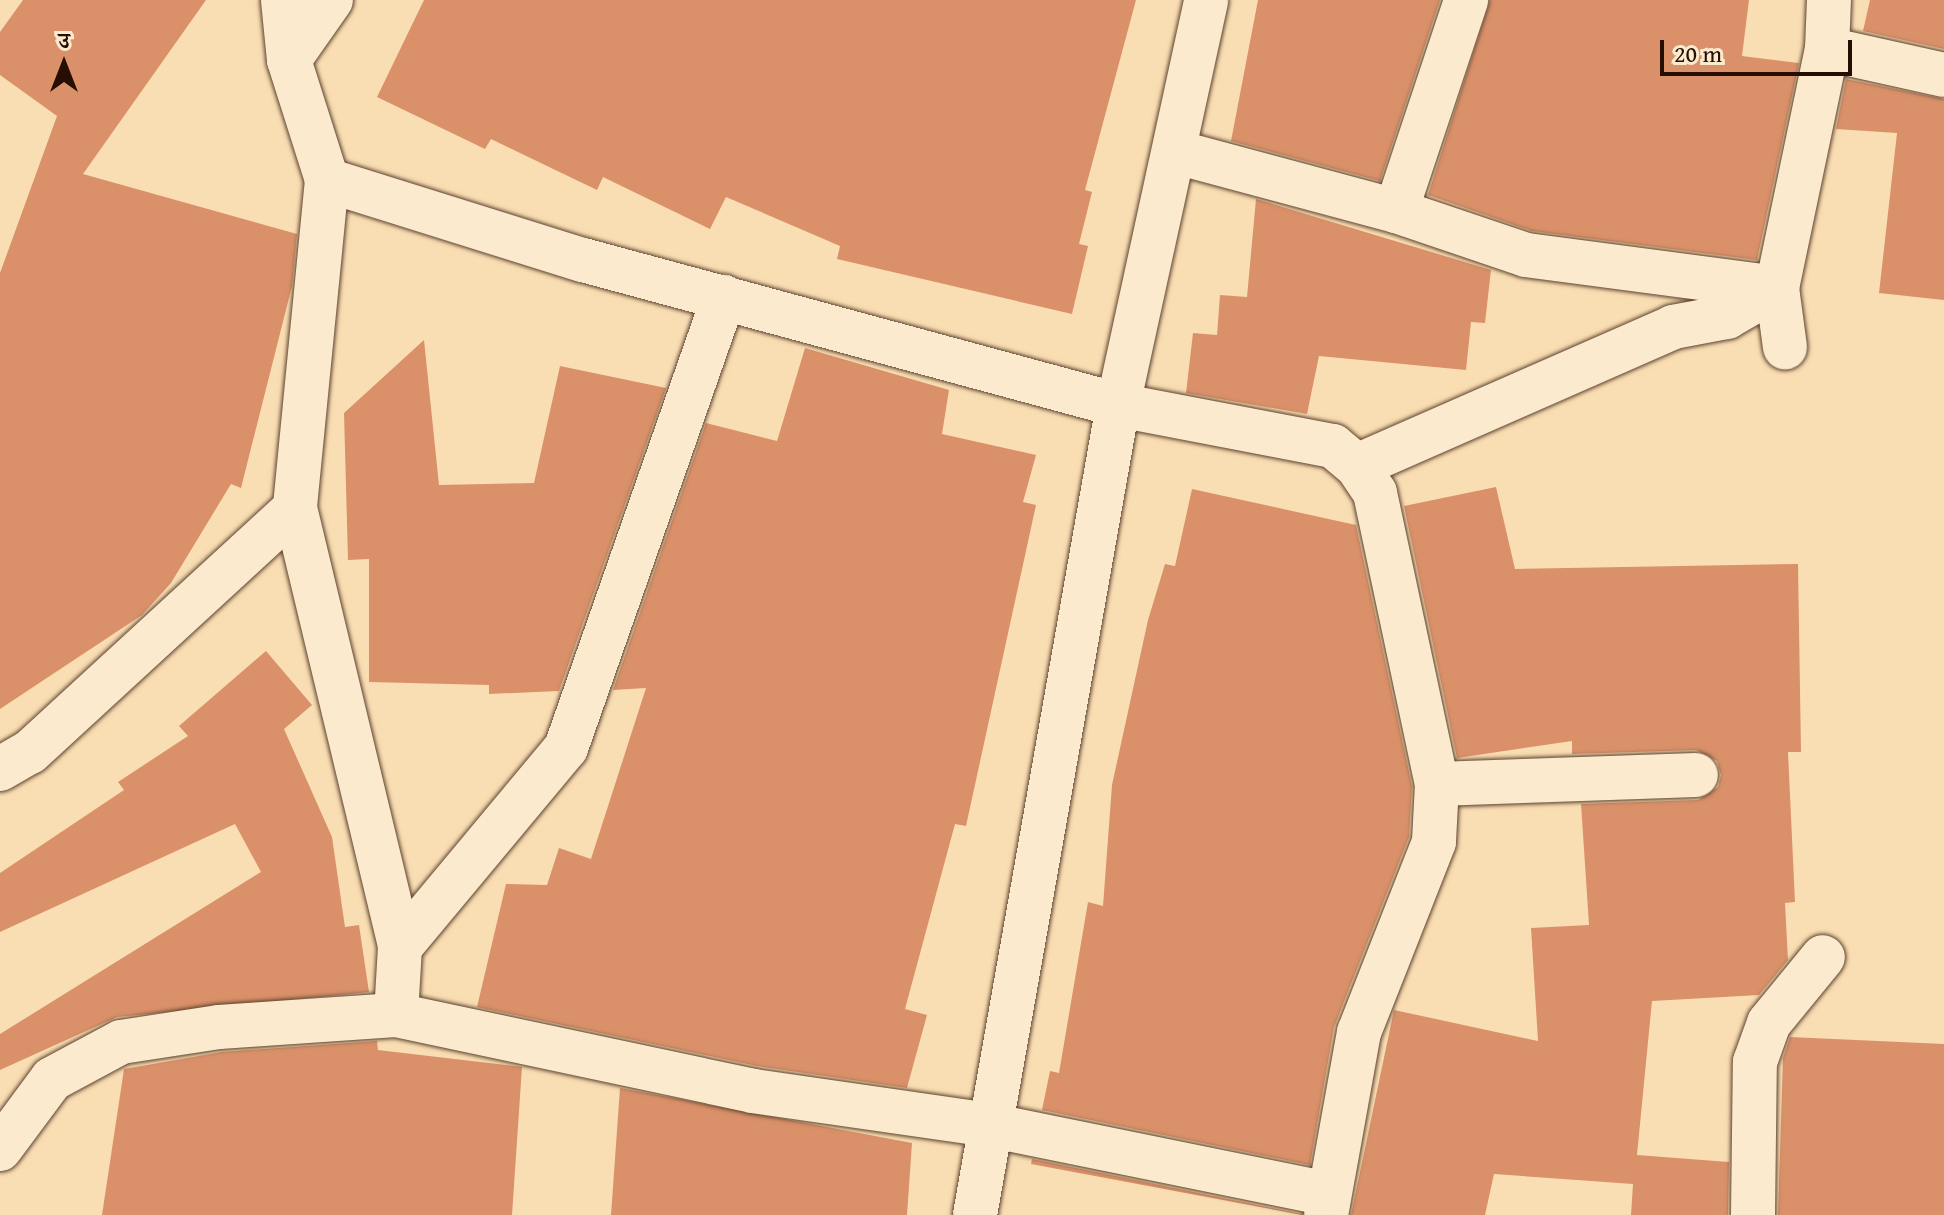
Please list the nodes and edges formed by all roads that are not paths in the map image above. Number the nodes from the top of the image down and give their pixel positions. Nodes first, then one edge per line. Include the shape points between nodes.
1 (283, 0) edge
2 (331, 0) edge
3 (1206, 0) edge
4 (1466, 0) edge
5 (1829, 0) edge
6 (1827, 49) junction
7 (289, 60) junction
8 (1944, 75) edge
9 (1176, 152) junction
10 (327, 180) junction
11 (1396, 211) junction
12 (1777, 288) junction
13 (724, 297) junction
14 (1785, 347) dead end
15 (1118, 405) junction
16 (1357, 466) junction
17 (295, 508) junction
18 (0, 769) edge
19 (1696, 775) dead end
20 (1437, 784) junction
21 (400, 947) junction
22 (1823, 957) dead end
23 (396, 1015) junction
24 (989, 1125) junction
25 (0, 1149) edge
26 (1327, 1205) edge
27 (975, 1215) edge
28 (1753, 1215) edge

1 - 7 street
2 - 7 street
3 - 9 street
4 - 11 street
5 - 6 street
6 - 8 street
6 - 12 street
7 - 10 street
9 - 11 street
9 - 15 street
10 - 13 street
10 - 17 street
11 - 12 street via 1526,255
12 - 14 street
12 - 16 street via 1727,317 1673,327
13 - 15 street
13 - 21 street via 566,748
15 - 16 street via 1333,446
15 - 24 street
16 - 20 street via 1375,493
17 - 18 street via 30,752
17 - 21 street
19 - 20 street
20 - 26 street via 1434,842 1359,1032
21 - 23 street
22 - 28 street via 1769,1023 1755,1062
23 - 24 street via 753,1091
23 - 25 street via 219,1027 121,1042 52,1079
24 - 26 street
24 - 27 street

